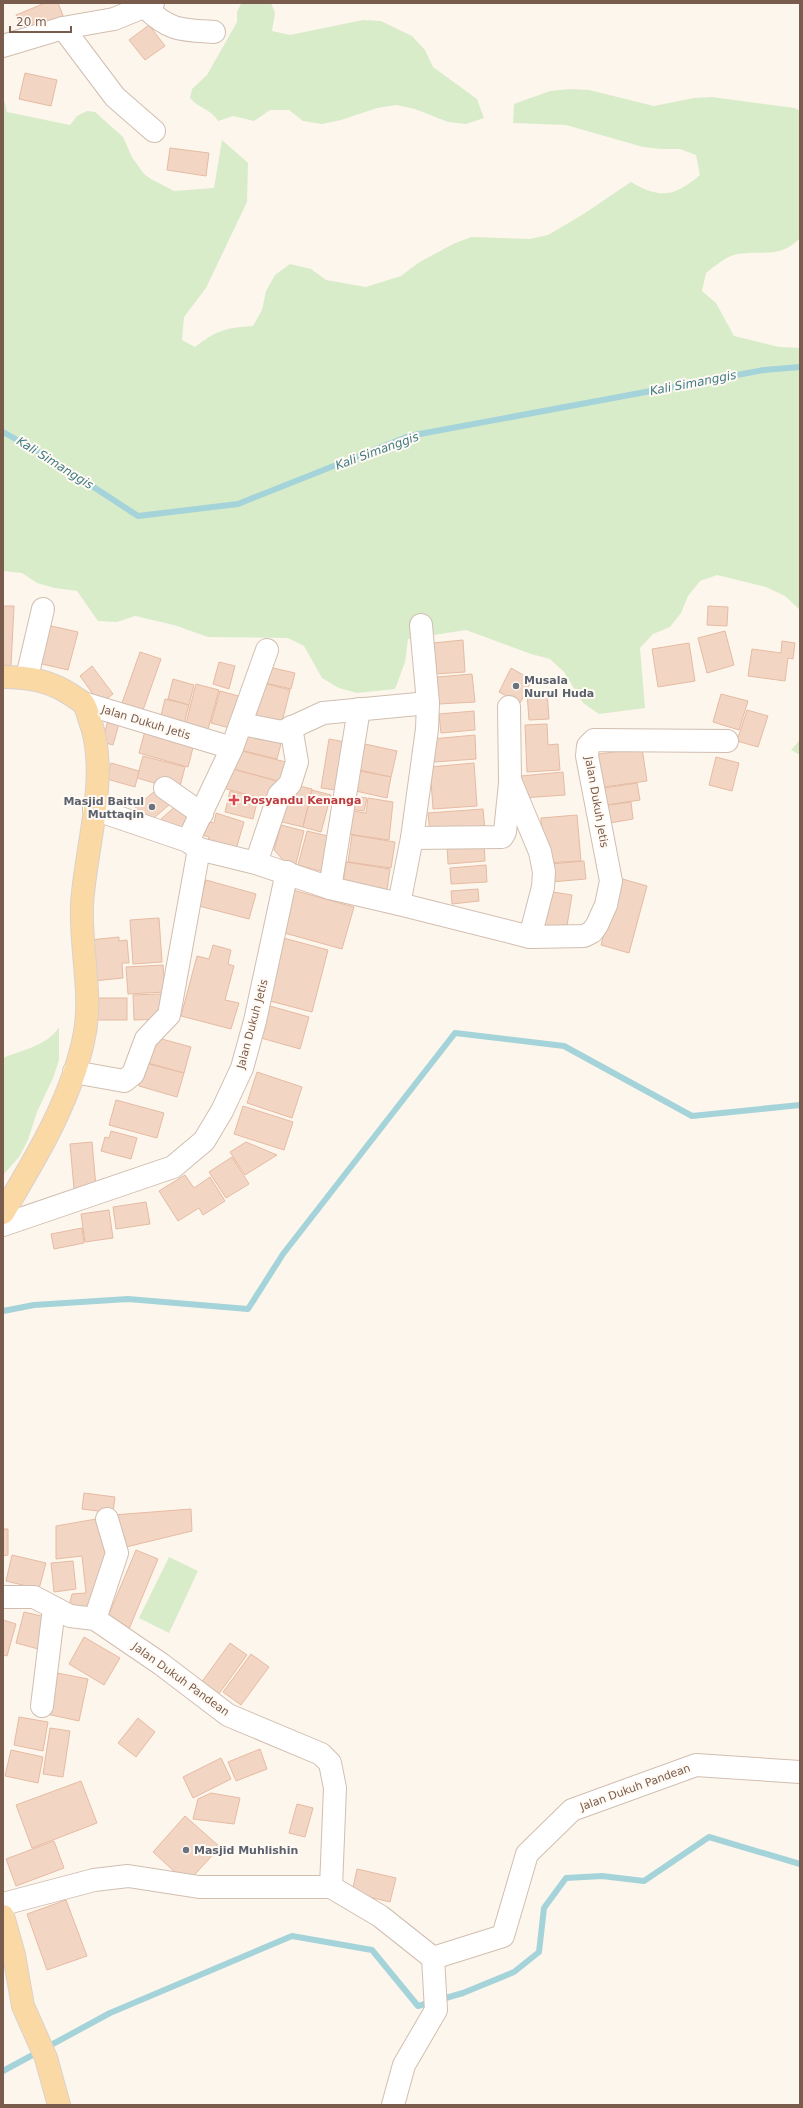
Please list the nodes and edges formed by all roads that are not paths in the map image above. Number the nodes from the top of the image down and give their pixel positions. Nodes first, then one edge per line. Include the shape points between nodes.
1 (149, 5) edge
2 (63, 28) junction
3 (214, 32) dead end
4 (3, 46) edge
5 (154, 131) dead end
6 (43, 609) dead end
7 (421, 625) dead end
8 (267, 650) dead end
9 (3, 677) edge
10 (27, 677) junction
11 (83, 703) junction
12 (428, 703) junction
13 (509, 707) dead end
14 (359, 709) junction
15 (242, 724) junction
16 (291, 727) junction
17 (727, 741) dead end
18 (232, 748) junction
19 (510, 780) junction
20 (164, 788) dead end
21 (94, 810) junction
22 (202, 814) junction
23 (412, 838) junction
24 (193, 845) junction
25 (256, 863) junction
26 (286, 872) junction
27 (330, 888) junction
28 (399, 904) junction
29 (530, 937) junction
30 (74, 1072) junction
31 (3, 1213) edge
32 (3, 1226) edge
33 (107, 1519) dead end
34 (3, 1596) edge
35 (54, 1608) junction
36 (95, 1619) junction
37 (42, 1706) dead end
38 (800, 1772) edge
39 (331, 1887) junction
40 (3, 1904) edge
41 (3, 1916) edge
42 (9, 1955) edge
43 (433, 1958) junction
44 (59, 2105) edge
45 (393, 2105) edge

1 - 2 street via 114,19
1 - 3 street via 159,22 188,31
2 - 4 street
2 - 5 street via 115,97
6 - 10 street
7 - 12 street
8 - 15 street
9 - 10 main road
10 - 11 main road via 64,689
11 - 18 street, Jalan Dukuh Jetis
11 - 21 main road via 98,752
12 - 14 street
12 - 23 street via 427,729
13 - 19 street
14 - 16 street via 323,713
14 - 27 street
15 - 16 street via 282,732
15 - 18 street
16 - 25 street via 297,762 290,784 279,795
17 - 29 street, Jalan Dukuh Jetis via 594,740 588,746 587,756 611,881 606,904 592,932 584,936
18 - 22 street
19 - 23 street via 505,832 502,837
19 - 29 street via 540,852 544,872 543,887
20 - 22 street
21 - 24 street, Jalan Dukuh Jetis
21 - 30 main road via 82,905 86,1014 83,1041
22 - 24 street
23 - 28 street
24 - 25 street, Jalan Dukuh Jetis
24 - 30 street via 169,1015 146,1039 133,1074 124,1081
25 - 26 street, Jalan Dukuh Jetis
26 - 27 street, Jalan Dukuh Jetis
26 - 32 street, Jalan Dukuh Jetis via 255,1021 242,1068 222,1111 204,1141 173,1167
27 - 28 street, Jalan Dukuh Jetis
28 - 29 street, Jalan Dukuh Jetis
30 - 31 main road via 53,1125
33 - 36 street via 117,1553
34 - 35 street, Jalan Dukuh Pandean via 34,1597
35 - 36 street, Jalan Dukuh Pandean via 70,1616
35 - 37 street
36 - 39 street, Jalan Dukuh Pandean via 161,1664 228,1715 321,1754 330,1763 335,1788
38 - 43 street, Jalan Dukuh Pandean via 696,1765 572,1810 527,1854 503,1936
39 - 40 street via 199,1887 128,1876 94,1880
39 - 43 street via 380,1916
41 - 42 main road
42 - 44 main road via 23,2006 46,2058
43 - 45 street via 436,2000 404,2065

